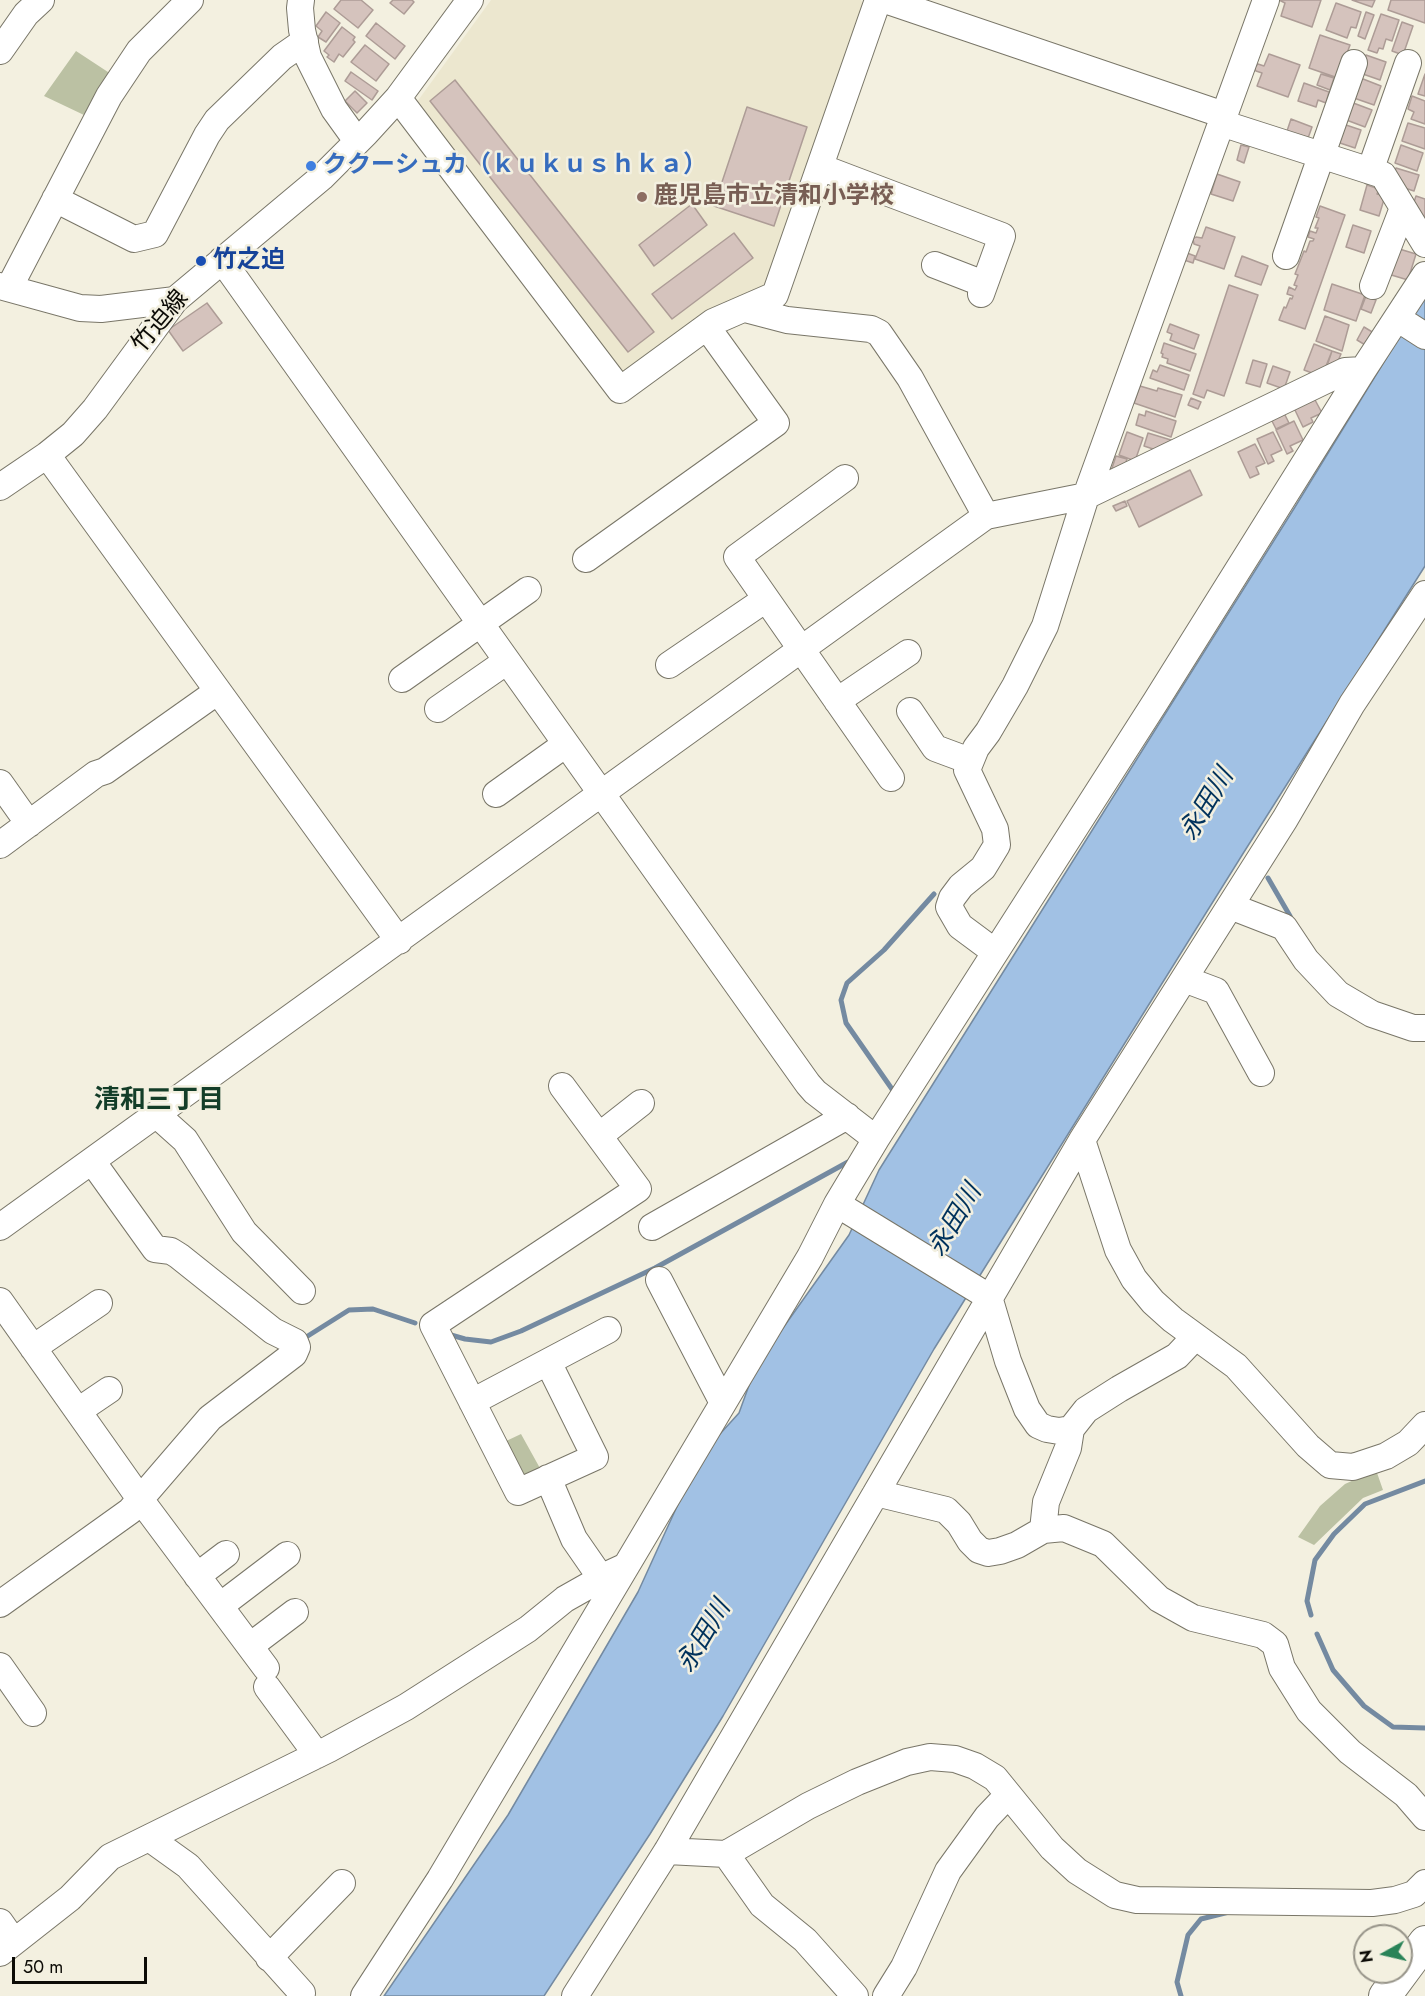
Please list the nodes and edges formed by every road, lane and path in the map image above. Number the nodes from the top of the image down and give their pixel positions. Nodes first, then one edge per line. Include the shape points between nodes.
1 (41, 0) edge
2 (190, 0) edge
3 (301, 0) edge
4 (470, 0) edge
5 (878, 0) edge
6 (885, 0) edge
7 (1266, 0) edge
8 (304, 41) junction
9 (0, 51) edge
10 (1354, 63) dead end
11 (1408, 63) dead end
12 (398, 98) junction
13 (1223, 119) junction
14 (357, 141) junction
15 (1321, 155) junction
16 (820, 167) junction
17 (1370, 171) junction
18 (55, 199) junction
19 (1403, 208) junction
20 (1425, 244) edge
21 (1286, 256) dead end
22 (222, 260) junction
23 (935, 265) dead end
24 (1425, 275) edge
25 (1373, 286) dead end
26 (3, 291) edge
27 (175, 300) junction
28 (745, 309) junction
29 (1399, 319) junction
30 (707, 327) junction
31 (1425, 336) edge
32 (1363, 370) junction
33 (46, 455) junction
34 (845, 478) dead end
35 (0, 487) edge
36 (1086, 496) junction
37 (986, 516) junction
38 (586, 559) dead end
39 (528, 590) dead end
40 (1425, 594) edge
41 (766, 599) junction
42 (481, 624) junction
43 (801, 650) junction
44 (908, 653) dead end
45 (507, 661) junction
46 (669, 665) dead end
47 (402, 679) dead end
48 (218, 691) junction
49 (837, 701) junction
50 (438, 709) dead end
51 (910, 711) dead end
52 (566, 744) junction
53 (970, 761) junction
54 (891, 778) dead end
55 (0, 783) edge
56 (496, 794) dead end
57 (602, 794) junction
58 (29, 824) junction
59 (0, 845) edge
60 (1230, 906) junction
61 (399, 941) junction
62 (995, 952) junction
63 (1184, 979) junction
64 (1425, 1028) edge
65 (1261, 1073) dead end
66 (562, 1086) dead end
67 (641, 1103) dead end
68 (157, 1115) junction
69 (847, 1116) junction
70 (599, 1136) junction
71 (876, 1139) junction
72 (1082, 1140) junction
73 (92, 1161) junction
74 (837, 1204) junction
75 (2, 1223) edge
76 (652, 1227) dead end
77 (659, 1280) dead end
78 (302, 1291) dead end
79 (989, 1297) junction
80 (0, 1301) edge
81 (99, 1303) dead end
82 (608, 1330) dead end
83 (1195, 1337) junction
84 (33, 1348) junction
85 (548, 1362) junction
86 (109, 1390) dead end
87 (472, 1402) junction
88 (723, 1403) junction
89 (78, 1411) junction
90 (1425, 1425) edge
91 (1071, 1429) junction
92 (548, 1478) junction
93 (876, 1493) junction
94 (140, 1499) junction
95 (1043, 1530) junction
96 (226, 1554) dead end
97 (287, 1555) dead end
98 (624, 1567) junction
99 (197, 1576) junction
100 (601, 1578) junction
101 (0, 1604) edge
102 (220, 1606) junction
103 (295, 1612) dead end
104 (250, 1646) junction
105 (0, 1666) edge
106 (33, 1713) dead end
107 (317, 1755) junction
108 (1008, 1795) junction
109 (1425, 1816) edge
110 (149, 1838) junction
111 (667, 1851) junction
112 (726, 1854) junction
113 (342, 1883) dead end
114 (1425, 1883) edge
115 (5, 1939) edge
116 (1425, 1942) edge
117 (269, 1958) junction
118 (302, 1993) dead end
119 (364, 1996) edge
120 (575, 1996) edge
121 (855, 1996) edge
122 (886, 1996) edge
123 (1385, 1996) edge

1 - 9 street
2 - 18 street via 140,51 109,96
3 - 8 street
4 - 12 street, 竹迫線
5 - 16 street
6 - 13 street
7 - 13 street
8 - 14 street via 329,100
8 - 18 street via 217,120 155,234 134,239
10 - 15 street
11 - 17 street
12 - 14 street, 竹迫線
12 - 30 street via 620,390
13 - 15 street
13 - 36 street
14 - 22 street, 竹迫線 via 322,177
15 - 17 street
15 - 21 street
16 - 23 street via 1002,236 982,289
16 - 28 street via 775,295
17 - 19 street via 1383,175
18 - 26 street
19 - 20 street
19 - 25 street
22 - 27 street, 竹迫線
22 - 42 street
24 - 29 street
26 - 27 street via 80,308
27 - 33 street, 竹迫線 via 95,409 73,434
28 - 30 street
28 - 37 street via 787,320 879,333 910,378
29 - 31 street
29 - 32 street
30 - 38 street via 776,423
32 - 36 street via 1346,371
32 - 62 street
33 - 35 street, 竹迫線
33 - 48 street
34 - 41 street via 737,557
36 - 37 street
36 - 53 street via 1045,626 1016,686
37 - 43 street
39 - 42 street
40 - 60 street via 1352,704
41 - 43 street
41 - 46 street
42 - 45 street
42 - 47 street
43 - 49 street
43 - 57 street
44 - 49 street
45 - 50 street
45 - 52 street
48 - 58 street
48 - 61 street
49 - 54 street
51 - 53 street via 935,748
52 - 56 street
52 - 57 street
53 - 62 street via 967,770 995,830 997,845 983,868 961,886 949,907 960,927
55 - 58 street
57 - 61 street
57 - 69 street via 808,1084
58 - 59 street
60 - 63 street
60 - 64 street via 1284,927 1306,960 1338,994 1372,1014 1413,1028
61 - 68 street
62 - 71 street
63 - 65 street via 1216,991
63 - 72 street
66 - 70 street
67 - 70 street
68 - 73 street
68 - 78 street via 185,1140 244,1232
69 - 71 street
69 - 76 street
70 - 87 street via 638,1189 434,1325
71 - 74 street
72 - 79 street
72 - 83 street via 1118,1250 1134,1279 1153,1302
73 - 75 street
73 - 94 street via 155,1249 179,1256 297,1347 294,1354 210,1418
74 - 79 street
74 - 88 street
77 - 88 street
79 - 91 street via 1027,1410 1038,1425 1047,1429
79 - 93 street
80 - 84 street
81 - 84 street
82 - 85 street
83 - 90 street via 1236,1366 1330,1465 1353,1467 1377,1460 1408,1443
83 - 91 street via 1177,1356 1086,1410
84 - 89 street
85 - 87 street
85 - 92 street via 595,1457
86 - 89 street
87 - 92 street via 518,1492
88 - 98 street
89 - 94 street
91 - 95 street via 1068,1448 1046,1502
92 - 100 street via 574,1539
93 - 95 street via 946,1510 970,1541 988,1553 1017,1545
93 - 111 street
94 - 99 street
94 - 101 street via 130,1511
95 - 109 street via 1064,1528 1103,1544 1159,1599 1193,1618 1263,1635 1275,1644 1282,1668 1309,1711
96 - 99 street
97 - 102 street
98 - 100 street
98 - 119 street via 440,1879
99 - 102 street
100 - 107 street via 406,1707
102 - 104 street
103 - 104 street
104 - 107 street
105 - 106 street
107 - 110 street
108 - 112 street via 995,1778 956,1759 930,1757 907,1761 808,1806
108 - 114 street via 1052,1848 1077,1871 1115,1895 1137,1900 1372,1903 1414,1894
108 - 122 street via 948,1871 904,1967
110 - 115 street via 110,1857 70,1898
110 - 117 street via 188,1866
111 - 112 street
111 - 120 street
112 - 121 street via 762,1905 805,1940
113 - 117 street
116 - 123 main road
117 - 118 street

